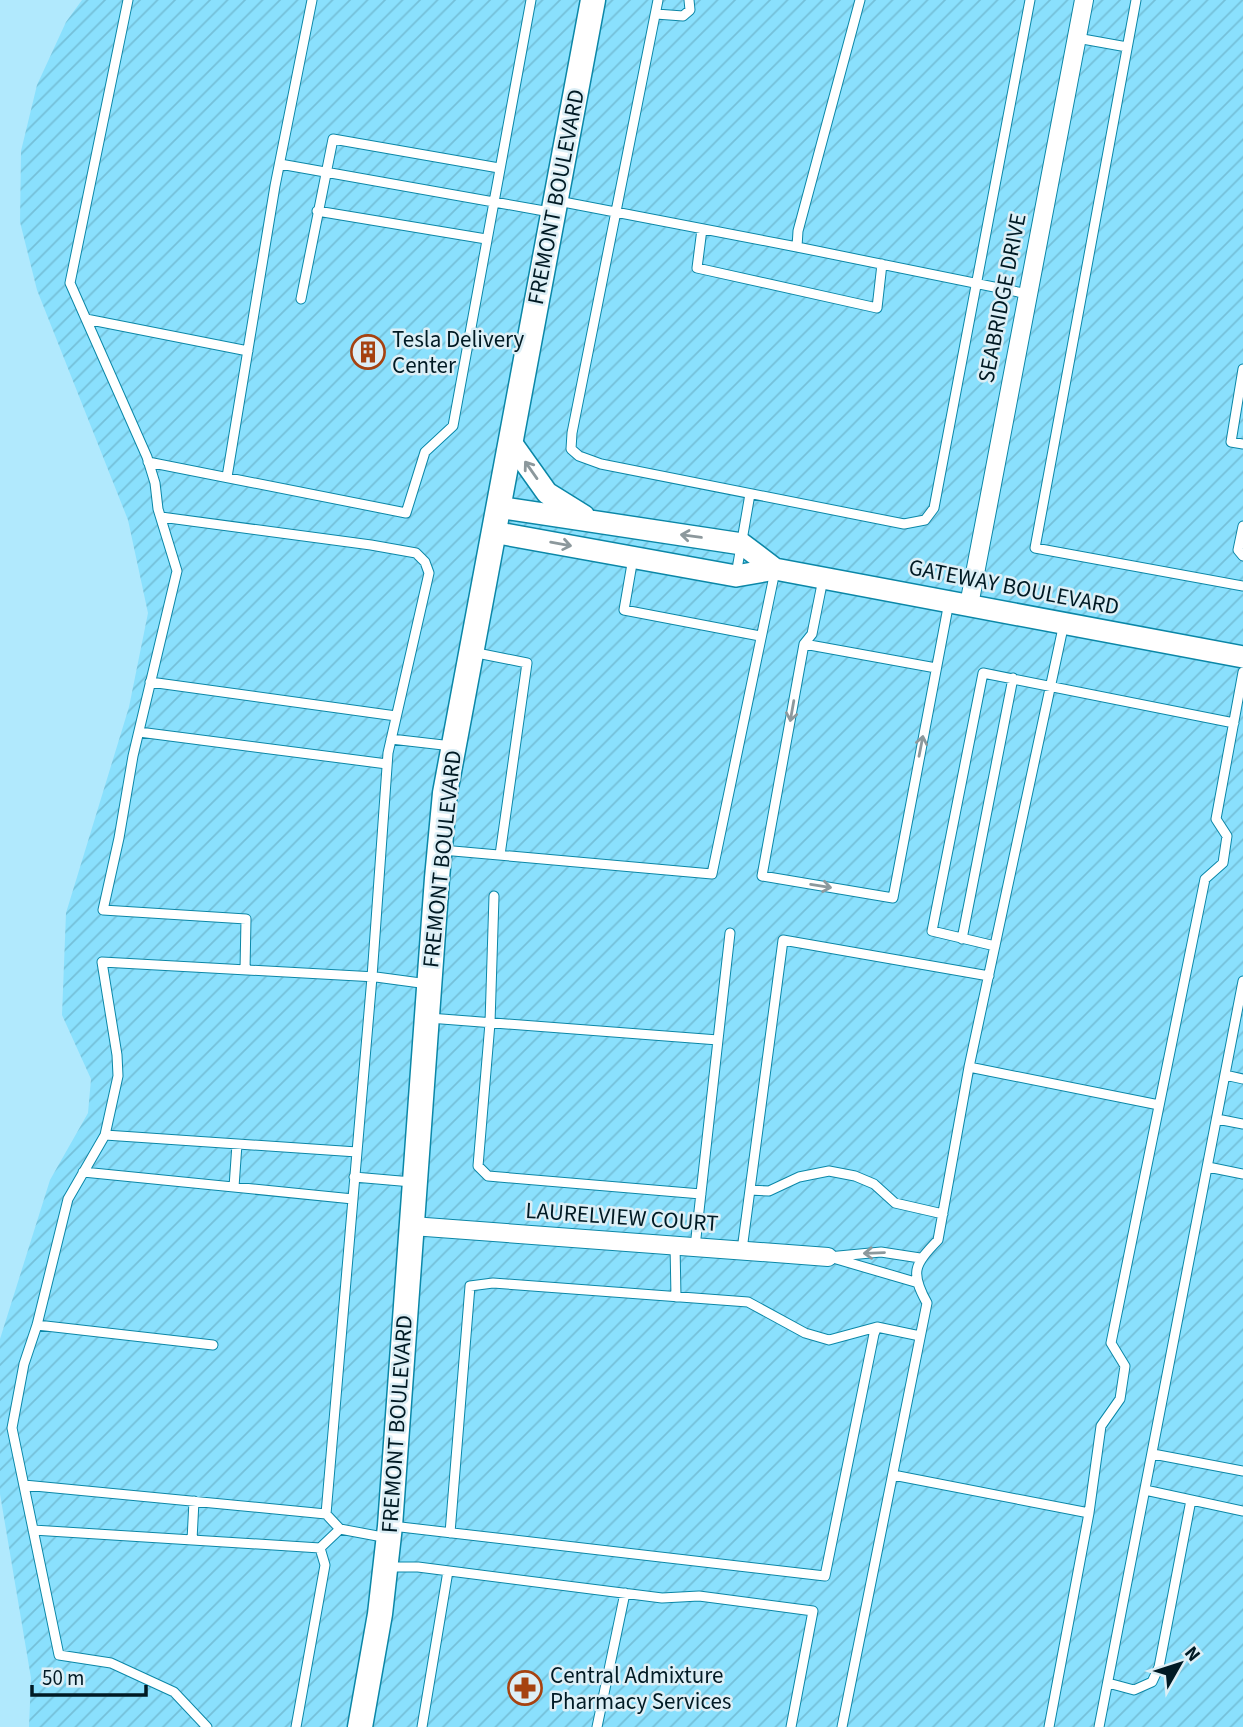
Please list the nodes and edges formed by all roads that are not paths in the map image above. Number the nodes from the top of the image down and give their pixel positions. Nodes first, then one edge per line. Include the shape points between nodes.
1 (128, 0) edge
2 (312, 0) edge
3 (531, 0) edge
4 (593, 0) edge
5 (656, 0) edge
6 (689, 0) edge
7 (860, 0) edge
8 (1030, 0) edge
9 (1084, 0) edge
10 (1136, 0) edge
11 (656, 14) junction
12 (1077, 38) junction
13 (1127, 47) junction
14 (280, 164) junction
15 (499, 168) junction
16 (324, 172) junction
17 (493, 202) junction
18 (554, 206) junction
19 (317, 211) junction
20 (615, 212) junction
21 (702, 229) junction
22 (486, 239) junction
23 (797, 247) junction
24 (882, 264) junction
25 (977, 284) junction
26 (1028, 295) junction
27 (301, 299) dead end
28 (86, 319) junction
29 (248, 351) junction
30 (1243, 369) edge
31 (510, 441) junction
32 (1243, 444) edge
33 (148, 462) junction
34 (227, 477) junction
35 (750, 494) junction
36 (498, 507) junction
37 (161, 517) junction
38 (595, 522) junction
39 (1243, 526) edge
40 (494, 532) junction
41 (742, 544) junction
42 (634, 556) junction
43 (1243, 556) edge
44 (775, 569) junction
45 (736, 576) junction
46 (824, 578) junction
47 (1243, 586) edge
48 (959, 603) junction
49 (1064, 623) junction
50 (760, 636) junction
51 (804, 644) junction
52 (470, 652) junction
53 (1243, 657) edge
54 (936, 668) junction
55 (1243, 672) edge
56 (1013, 678) junction
57 (150, 682) junction
58 (1051, 685) junction
59 (396, 716) junction
60 (1234, 723) junction
61 (139, 732) junction
62 (391, 739) junction
63 (452, 747) junction
64 (387, 764) junction
65 (439, 850) junction
66 (500, 855) junction
67 (494, 896) dead end
68 (730, 933) dead end
69 (962, 939) junction
70 (995, 946) junction
71 (245, 970) junction
72 (989, 976) junction
73 (372, 977) junction
74 (1243, 981) edge
75 (429, 985) junction
76 (427, 1018) junction
77 (490, 1023) junction
78 (1238, 1035) edge
79 (718, 1040) junction
80 (969, 1067) junction
81 (1225, 1075) junction
82 (1243, 1079) edge
83 (1160, 1105) junction
84 (1217, 1119) junction
85 (1243, 1124) edge
86 (105, 1135) junction
87 (237, 1144) junction
88 (357, 1152) junction
89 (1208, 1167) junction
90 (83, 1172) junction
91 (1243, 1174) edge
92 (355, 1177) junction
93 (415, 1183) junction
94 (234, 1187) junction
95 (750, 1191) junction
96 (701, 1194) junction
97 (353, 1199) junction
98 (943, 1214) junction
99 (412, 1226) junction
100 (675, 1245) junction
101 (695, 1247) junction
102 (742, 1250) junction
103 (828, 1256) junction
104 (920, 1258) junction
105 (915, 1282) junction
106 (676, 1297) junction
107 (37, 1325) junction
108 (877, 1327) junction
109 (920, 1336) junction
110 (213, 1345) dead end
111 (1153, 1454) junction
112 (1243, 1471) edge
113 (893, 1475) junction
114 (24, 1485) junction
115 (1145, 1490) junction
116 (1191, 1500) junction
117 (194, 1501) junction
118 (1243, 1511) edge
119 (1088, 1513) junction
120 (326, 1514) junction
121 (33, 1530) junction
122 (340, 1530) junction
123 (390, 1532) junction
124 (450, 1533) junction
125 (192, 1540) junction
126 (320, 1548) junction
127 (386, 1567) junction
128 (448, 1571) junction
129 (625, 1593) junction
130 (1108, 1683) junction
131 (207, 1727) edge
132 (296, 1727) edge
133 (360, 1727) edge
134 (422, 1727) edge
135 (597, 1727) edge
136 (791, 1727) edge
137 (842, 1727) edge
138 (1049, 1727) edge
139 (1099, 1727) edge

1 - 28 lane via 70,283
2 - 14 lane
3 - 15 lane
4 - 18 main road, FREMONT BOULEVARD
5 - 11 lane
6 - 11 lane via 690,10 683,16
7 - 23 lane
8 - 25 lane
9 - 12 street, SEABRIDGE DRIVE
10 - 13 lane
11 - 20 lane
12 - 13 lane
12 - 26 street, SEABRIDGE DRIVE
13 - 47 lane via 1035,548
14 - 16 lane
14 - 29 lane
15 - 16 lane via 333,139
15 - 17 lane
16 - 17 lane
16 - 19 lane
17 - 18 lane
17 - 22 lane
18 - 20 lane
18 - 31 main road, FREMONT BOULEVARD
19 - 22 lane
19 - 27 lane
20 - 21 lane
20 - 35 lane via 571,449 601,464
21 - 23 lane
21 - 24 lane via 697,268 877,308
22 - 34 lane via 453,426 425,452 407,513
23 - 24 lane
24 - 25 lane
25 - 26 lane
25 - 35 lane via 934,508 925,520 904,524
26 - 48 street, SEABRIDGE DRIVE
28 - 29 lane
28 - 33 lane
29 - 34 lane
30 - 32 lane via 1231,442
31 - 36 main road, FREMONT BOULEVARD
38 -> 31 street via 547,493
33 - 34 lane
33 - 37 lane
35 - 41 lane
36 - 38 street, GATEWAY BOULEVARD
36 - 40 main road, FREMONT BOULEVARD
37 - 57 lane via 177,570
37 - 59 lane via 416,553 429,573
41 -> 38 street, GATEWAY BOULEVARD
39 - 43 lane via 1238,550
40 -> 42 street, GATEWAY BOULEVARD
40 - 52 main road, FREMONT BOULEVARD
41 - 44 street, GATEWAY BOULEVARD
41 - 45 lane
42 - 45 street, GATEWAY BOULEVARD
42 - 50 lane via 624,610
44 - 45 street, GATEWAY BOULEVARD
44 - 46 street, GATEWAY BOULEVARD
44 - 50 lane
46 - 48 street, GATEWAY BOULEVARD
46 - 51 lane via 813,634
48 - 49 street, GATEWAY BOULEVARD
48 - 54 lane
49 - 53 street, GATEWAY BOULEVARD
49 - 58 lane
50 - 66 lane via 712,874
51 - 54 lane
51 -> 54 lane via 762,876 893,898
52 - 63 main road, FREMONT BOULEVARD
52 - 66 lane via 527,663
55 - 60 lane
56 - 58 lane
56 - 69 lane
56 - 69 lane via 983,673 934,918 932,932
57 - 59 lane
57 - 61 lane
58 - 60 lane
58 - 70 lane
59 - 62 lane
60 - 83 lane via 1216,819 1227,836 1223,863 1205,879
61 - 64 lane
61 - 71 lane via 103,910 246,919
62 - 63 lane
62 - 64 lane
63 - 65 main road, FREMONT BOULEVARD
64 - 73 lane
65 - 66 lane
65 - 75 main road, FREMONT BOULEVARD
67 - 77 lane
68 - 79 lane
69 - 70 lane
70 - 72 lane
71 - 73 lane
71 - 86 lane via 102,962 118,1076
72 - 80 lane
72 - 95 lane via 783,940
73 - 75 lane
73 - 88 lane
74 - 78 lane
75 - 76 main road, FREMONT BOULEVARD
76 - 77 lane
76 - 93 main road, FREMONT BOULEVARD
77 - 79 lane
77 - 96 lane via 478,1166 488,1176
78 - 81 lane
79 - 96 lane
80 - 83 lane
80 - 98 lane
81 - 82 lane
81 - 84 lane
83 - 119 lane via 1111,1343 1125,1366 1124,1377 1120,1399 1101,1426
84 - 85 lane
84 - 89 lane
86 - 87 lane
86 - 90 lane
87 - 88 lane
87 - 94 lane
88 - 92 lane
89 - 91 lane
89 - 111 lane
90 - 94 lane
90 - 107 lane via 68,1199
92 - 93 lane
92 - 97 lane
93 - 99 main road, FREMONT BOULEVARD
94 - 97 lane
95 - 98 lane via 769,1191 799,1177 830,1171 874,1184 895,1203
95 - 102 lane
96 - 101 lane
97 - 120 lane
98 - 104 lane via 938,1240
99 - 100 street, LAURELVIEW COURT
99 - 123 main road, FREMONT BOULEVARD
100 - 101 street, LAURELVIEW COURT
100 - 106 lane
101 - 102 street, LAURELVIEW COURT
102 - 103 street, LAURELVIEW COURT
104 -> 103 lane via 881,1252
103 - 105 lane
104 - 105 lane
105 - 109 lane via 927,1303
106 - 108 lane via 748,1301 805,1333 829,1340
106 - 124 lane via 493,1283 470,1286
107 - 110 lane
107 - 114 lane via 12,1427
108 - 109 lane
108 - 124 lane via 825,1576
109 - 113 lane
111 - 112 lane
111 - 115 lane
113 - 119 lane
113 - 137 lane
114 - 117 lane
114 - 121 lane
115 - 116 lane
115 - 130 lane
116 - 118 lane
116 - 130 lane via 1159,1667 1152,1682 1134,1690
117 - 120 lane
117 - 125 lane
119 - 138 lane
120 - 122 lane
121 - 125 lane
121 - 131 lane via 59,1655 111,1663 174,1692
122 - 123 lane
122 - 126 lane
123 - 124 lane
123 - 127 main road, FREMONT BOULEVARD
125 - 126 lane
126 - 132 lane via 325,1565
127 - 128 lane
127 - 133 main road, FREMONT BOULEVARD
128 - 129 lane
128 - 134 lane
129 - 135 lane
129 - 136 lane via 662,1598 699,1595 813,1611
130 - 139 lane

